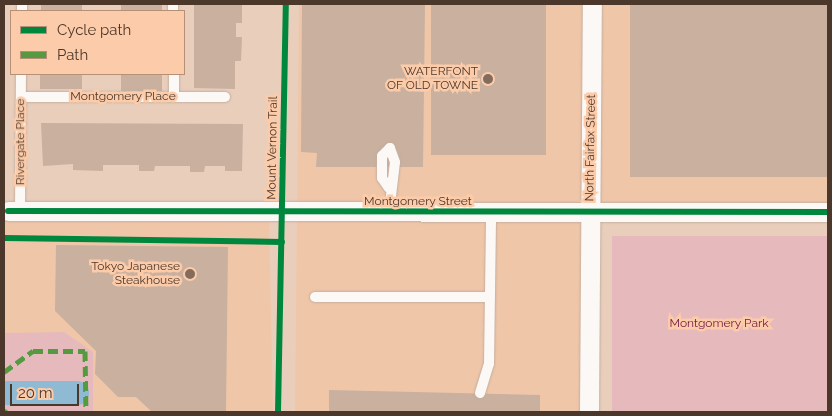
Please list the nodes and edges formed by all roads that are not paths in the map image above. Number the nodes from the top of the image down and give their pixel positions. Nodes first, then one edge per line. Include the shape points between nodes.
1 (592, 4) edge
2 (21, 75) edge
3 (174, 75) edge
4 (174, 97) junction
5 (225, 97) dead end
6 (21, 98) junction
7 (390, 143) dead end
8 (14, 211) joint
9 (828, 212) edge
10 (389, 213) junction
11 (491, 214) junction
12 (590, 215) junction
13 (315, 297) dead end
14 (490, 297) junction
15 (480, 393) dead end
16 (589, 412) edge

1 - 12 street, North Fairfax Street
2 - 6 lane, Rivergate Place
3 - 4 lane
4 - 5 lane, Montgomery Place
4 - 6 lane, Montgomery Place
6 - 8 lane, Rivergate Place
7 - 10 lane via 395,157 395,179 389,188
8 - 10 street, Montgomery Street
9 - 12 street, Montgomery Street
10 - 11 street, Montgomery Street
11 - 12 street, Montgomery Street
11 - 14 lane
12 - 16 street, North Fairfax Street
13 - 14 lane
14 - 15 lane via 489,364

